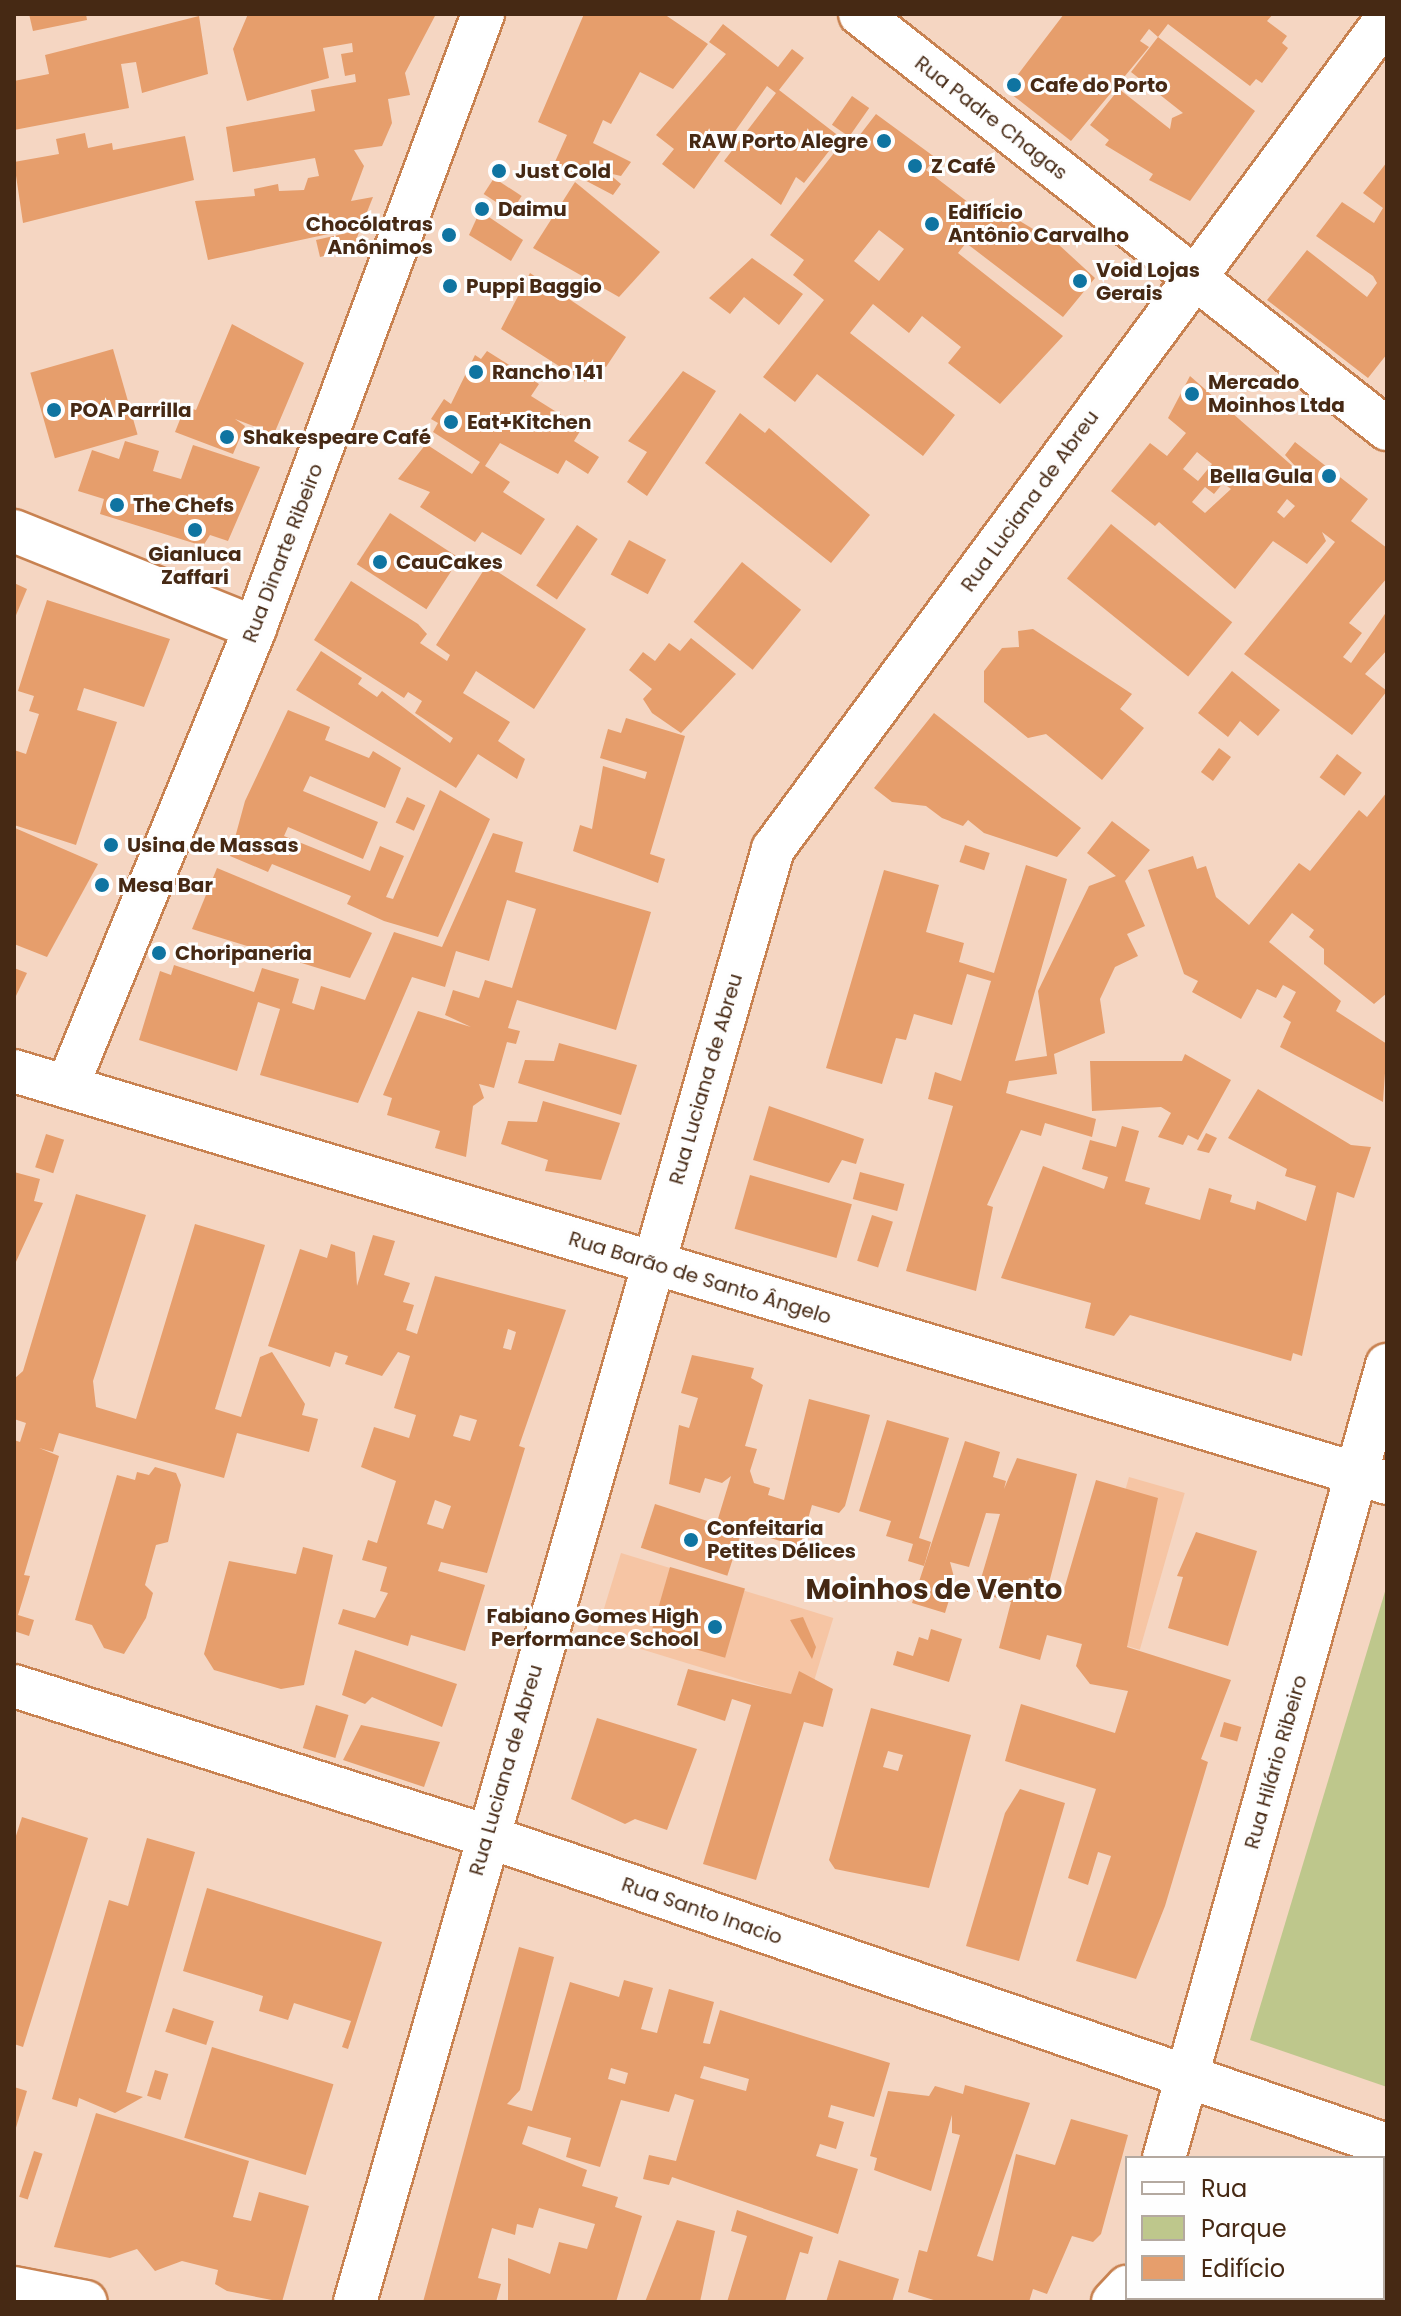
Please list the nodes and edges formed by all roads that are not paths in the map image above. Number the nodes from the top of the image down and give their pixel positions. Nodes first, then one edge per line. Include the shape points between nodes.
1 (483, 14) edge
2 (860, 14) edge
3 (1387, 18) edge
4 (1195, 278) junction
5 (1387, 429) edge
6 (14, 531) edge
7 (255, 628) junction
8 (14, 1071) edge
9 (67, 1087) junction
10 (653, 1264) junction
11 (1387, 1365) edge
12 (1373, 1479) edge
13 (14, 1686) edge
14 (486, 1836) junction
15 (1186, 2079) junction
16 (1387, 2145) edge
17 (1165, 2156) edge
18 (14, 2288) edge
19 (86, 2302) edge
20 (355, 2302) edge

1 - 7 street, Rua Dinarte Ribeiro
2 - 4 street, Rua Padre Chagas
3 - 4 street, Rua Luciana de Abreu
4 - 5 street, Rua Padre Chagas
4 - 10 street, Rua Luciana de Abreu via 773,849
6 - 7 street
7 - 9 street, Rua Dinarte Ribeiro
8 - 9 street, Rua Barão de Santo Ângelo
9 - 10 street, Rua Barão de Santo Ângelo
10 - 12 street, Rua Barão de Santo Ângelo
10 - 14 street, Rua Luciana de Abreu
11 - 12 street, Rua Hilário Ribeiro
12 - 15 street, Rua Hilário Ribeiro
13 - 14 street, Rua Santo Inacio
14 - 15 street, Rua Santo Inacio
14 - 20 street, Rua Luciana de Abreu
15 - 16 street, Rua Santo Inacio
15 - 17 street, Rua Hilário Ribeiro
18 - 19 street

